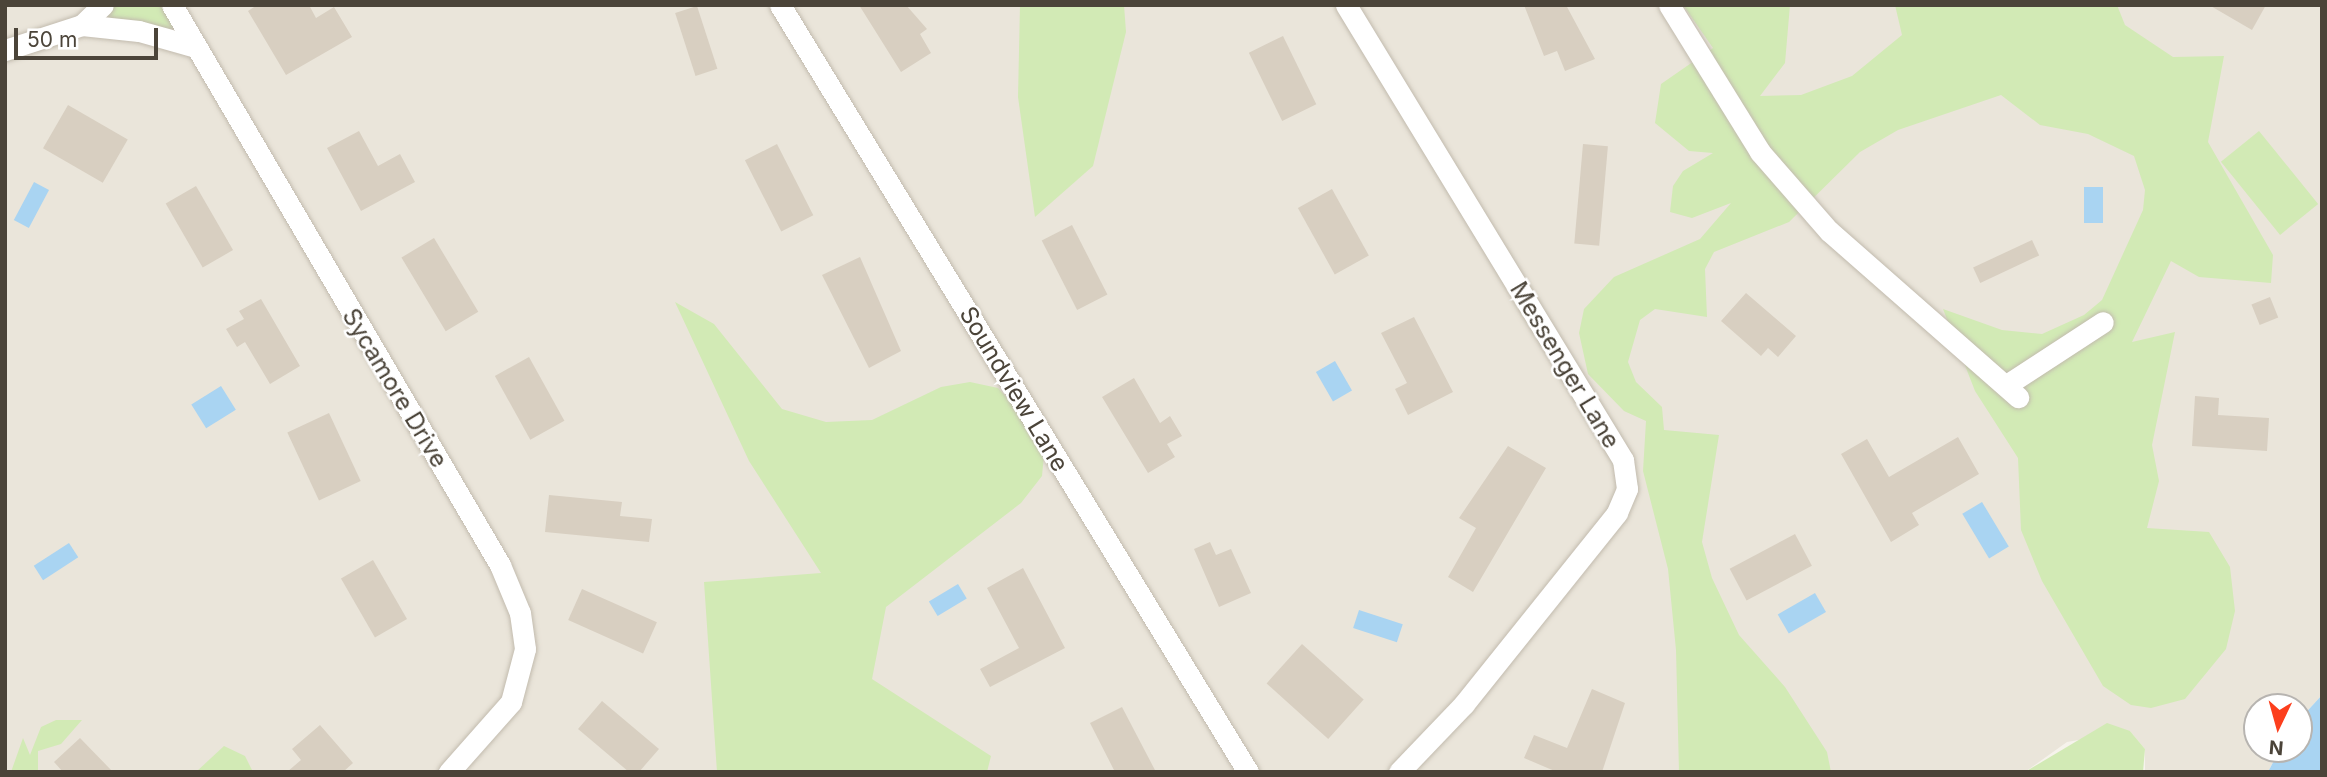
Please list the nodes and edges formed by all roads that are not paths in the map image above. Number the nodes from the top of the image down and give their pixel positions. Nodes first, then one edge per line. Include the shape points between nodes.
1 (103, 5) edge
2 (172, 5) edge
3 (780, 5) edge
4 (1346, 5) edge
5 (1669, 5) edge
6 (82, 25) junction
7 (191, 47) junction
8 (5, 50) edge
9 (2103, 322) dead end
10 (449, 772) edge
11 (1248, 772) edge
12 (1399, 772) edge

1 - 6 street
2 - 7 street, Sycamore Drive
3 - 11 street, Soundview Lane
4 - 12 street, Messenger Lane via 1623,460 1627,489 1617,513 1464,704
5 - 9 street via 1759,152 1829,232 2013,390
6 - 7 street via 139,31
6 - 8 street
7 - 10 street, Sycamore Drive via 500,565 520,613 524,649 511,702

